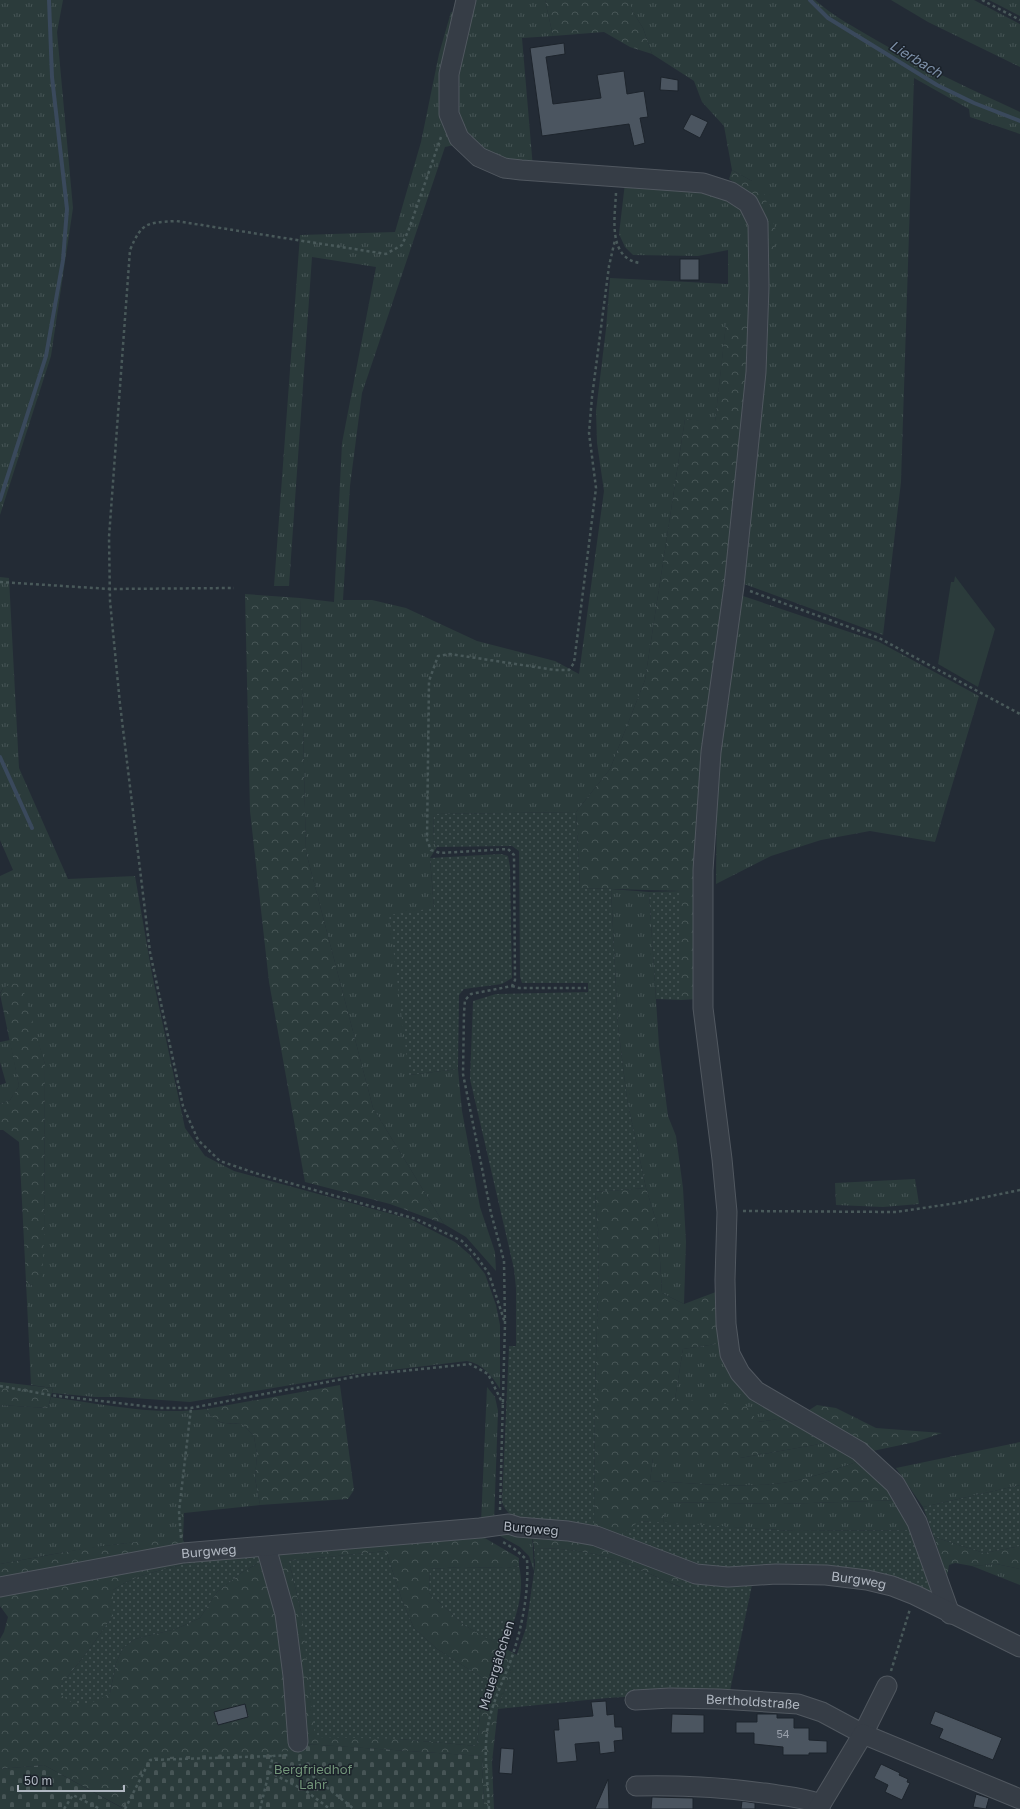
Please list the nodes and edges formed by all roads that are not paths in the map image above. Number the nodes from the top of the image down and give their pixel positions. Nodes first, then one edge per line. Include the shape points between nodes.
1 (466, 0) edge
2 (266, 1547) junction
3 (0, 1587) edge
4 (950, 1614) junction
5 (1020, 1647) edge
6 (887, 1686) road end
7 (635, 1700) dead end
8 (863, 1734) junction
9 (298, 1748) road end
10 (636, 1786) dead end
11 (1020, 1799) edge
12 (819, 1806) edge

1 - 4 street via 449,74 449,114 459,138 479,157 504,168 703,183 731,192 748,204 758,223 756,372 734,586 711,752 703,870 703,1008 727,1212 725,1280 730,1354 740,1373 756,1391 859,1451 894,1484 917,1522
2 - 3 street, Burgweg via 183,1553
2 - 4 street, Burgweg via 509,1524 596,1536 696,1574 728,1577 776,1574 826,1575 867,1580 915,1595
2 - 9 street via 285,1614
4 - 5 street, Burgweg
6 - 8 street
7 - 8 street, Bertholdstraße via 719,1699 798,1704 822,1712
8 - 11 street, Bertholdstraße
8 - 12 street
10 - 12 street via 721,1787 806,1798

